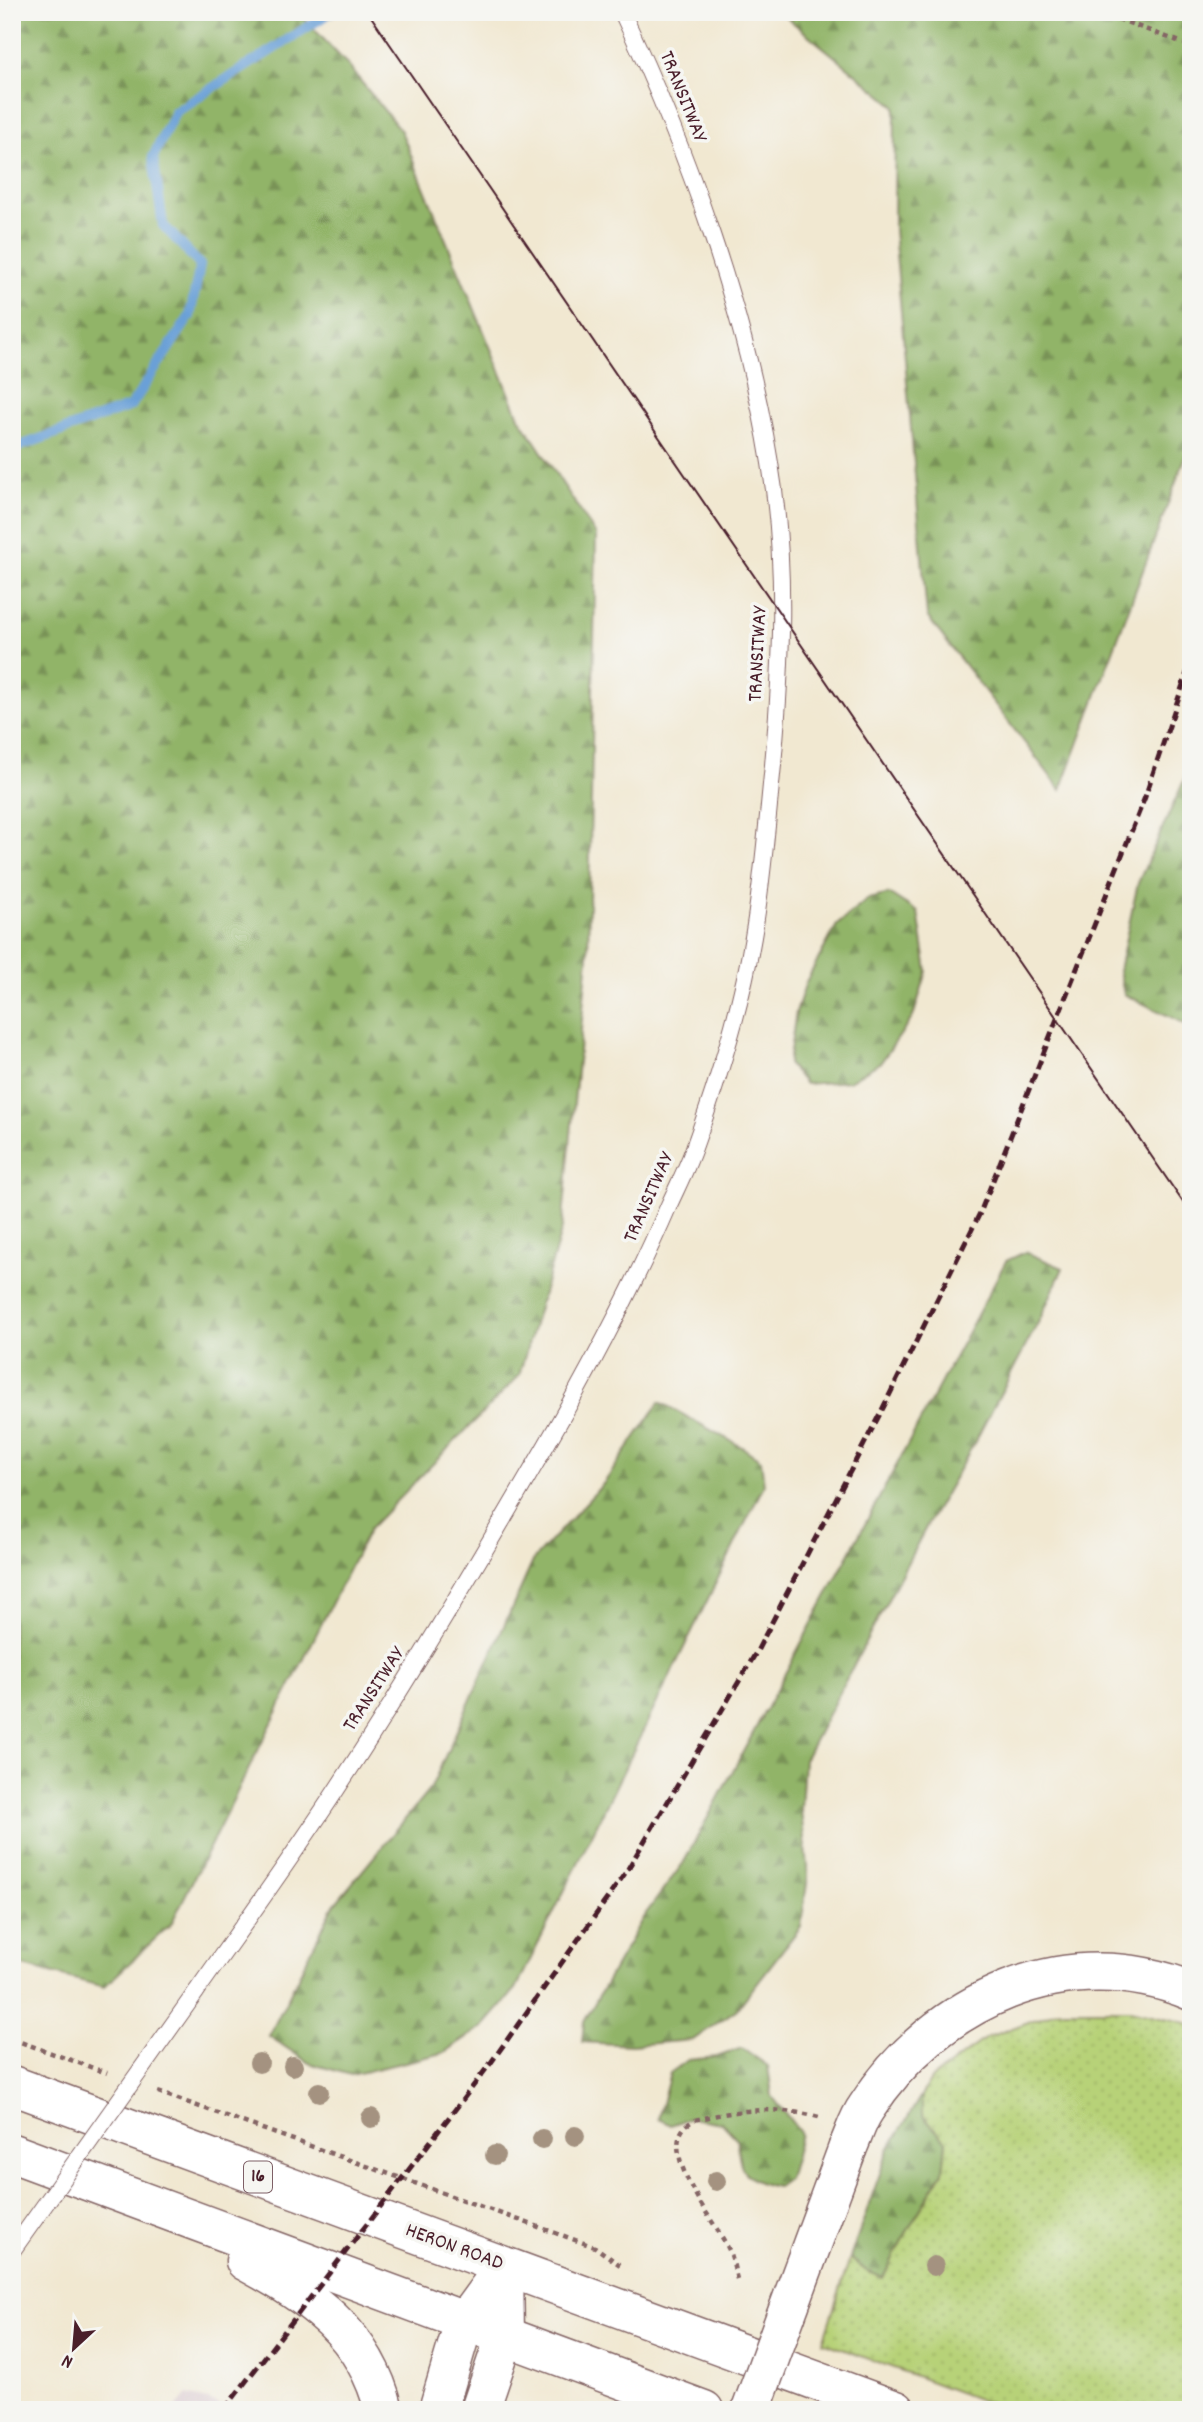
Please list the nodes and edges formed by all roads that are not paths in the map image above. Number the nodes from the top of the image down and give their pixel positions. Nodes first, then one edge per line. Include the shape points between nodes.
1 (622, 12) edge
2 (1191, 1992) edge
3 (12, 2085) edge
4 (12, 2153) edge
5 (126, 2196) junction
6 (12, 2250) edge
7 (504, 2267) junction
8 (464, 2322) junction
9 (505, 2336) junction
10 (384, 2410) edge
11 (438, 2410) edge
12 (480, 2410) edge
13 (704, 2410) edge
14 (751, 2410) edge
15 (896, 2410) edge

1 - 6 lane, TRANSITWAY, bridge via 661,101 714,246 747,355 770,460 782,594 777,719 753,939 730,1037 693,1151 642,1268 572,1401 453,1606 344,1779
2 - 14 main road, bridge via 1136,1976 1095,1973 1053,1978 978,2001 915,2047 864,2110 839,2133
3 - 7 main road, HERON ROAD / 16
4 - 5 main road
5 - 8 main road
5 - 10 main road via 288,2284 325,2311 367,2364
7 - 8 main road
7 - 9 main road
7 - 15 main road, HERON ROAD / 16
8 - 9 main road
8 - 11 main road
9 - 12 main road
9 - 13 main road

